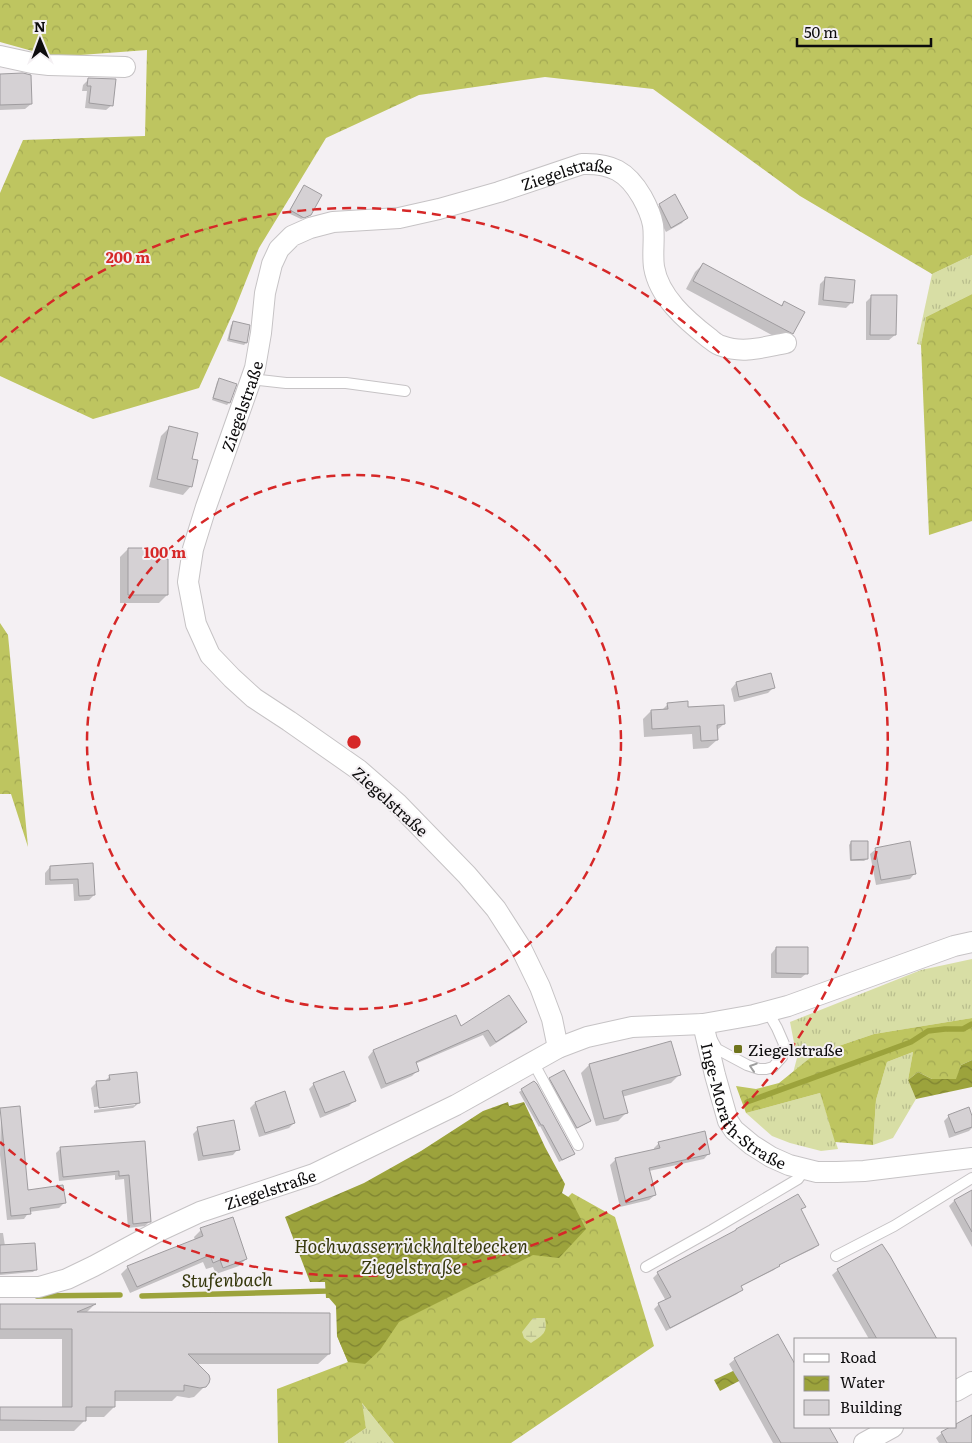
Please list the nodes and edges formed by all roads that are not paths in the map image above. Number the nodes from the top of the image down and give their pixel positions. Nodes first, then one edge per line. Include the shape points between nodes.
1 (0, 56) edge
2 (125, 67) dead end
3 (786, 343) dead end
4 (251, 379) junction
5 (405, 391) dead end
6 (972, 942) edge
7 (768, 1012) junction
8 (703, 1024) junction
9 (558, 1048) junction
10 (533, 1062) junction
11 (578, 1145) dead end
12 (972, 1158) edge
13 (805, 1169) junction
14 (972, 1178) edge
15 (836, 1256) dead end
16 (646, 1267) dead end
17 (0, 1287) edge
18 (972, 1382) edge
19 (957, 1390) edge
20 (891, 1428) edge
21 (864, 1443) edge

1 - 2 street via 49,65
3 - 4 street, Ziegelstraße via 747,351 720,346 699,330 677,309 661,286 654,267 650,211 637,189 626,175 610,167 582,164 439,209 399,218 333,222 292,236 279,249 272,264
4 - 5 lane via 286,383 346,383
4 - 9 street, Ziegelstraße via 193,549 188,582 196,624 210,654 232,678 254,698 359,770 397,803 467,875 496,909 521,948 549,1011
6 - 7 street, Ziegelstraße
7 - 8 street, Ziegelstraße
7 -> 8 lane via 784,1044 778,1063 766,1069 754,1068 717,1049
8 - 9 street, Ziegelstraße via 632,1027 587,1036
8 - 13 street, Inge-Morath-Straße via 726,1114 734,1130 771,1157
9 - 10 street, Ziegelstraße
10 - 11 lane
10 - 17 street, Ziegelstraße via 456,1105 314,1174 200,1212 67,1279 39,1287
12 - 13 street, Inge-Morath-Straße via 864,1171 817,1172
13 - 16 lane, Inge-Morath-Straße via 798,1179
14 - 15 lane via 894,1226
18 - 19 street
20 - 21 street

